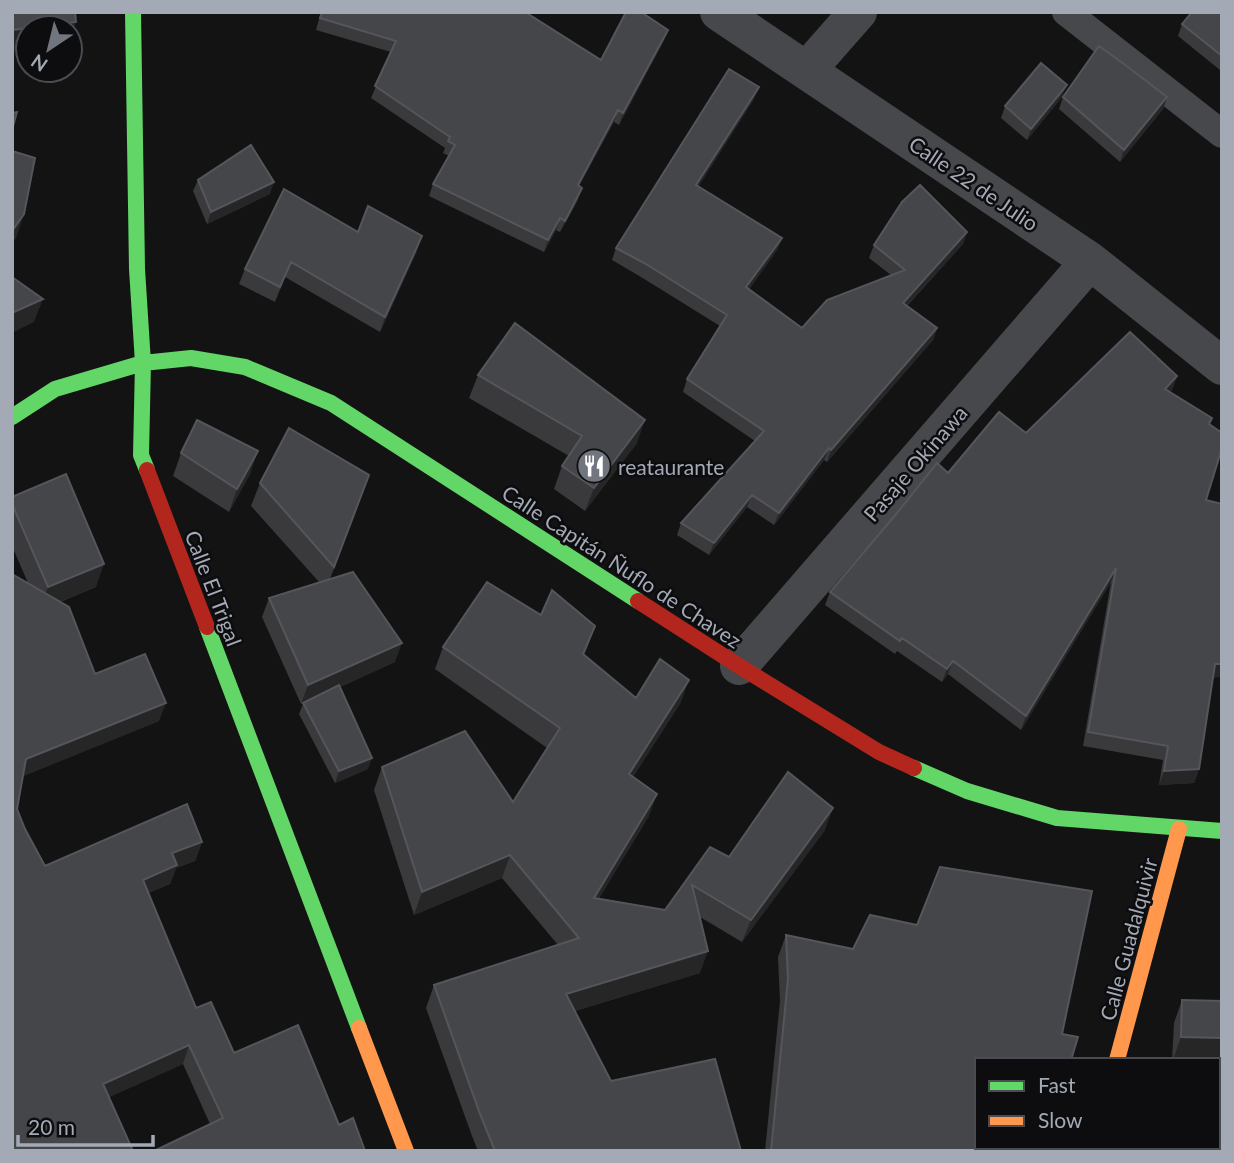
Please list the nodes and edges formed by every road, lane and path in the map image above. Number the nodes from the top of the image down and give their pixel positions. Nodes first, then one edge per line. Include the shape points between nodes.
1 (134, 12) edge
2 (719, 12) edge
3 (858, 12) edge
4 (1066, 12) edge
5 (807, 70) junction
6 (1222, 134) edge
7 (1090, 261) junction
8 (143, 363) junction
9 (1222, 366) edge
10 (12, 417) edge
11 (739, 666) junction
12 (1179, 829) junction
13 (1222, 831) edge
14 (1118, 1058) edge
15 (406, 1151) edge

1 - 8 street, Calle El Trigal via 137,269
2 - 5 street, Calle 22 de Julio
3 - 5 street
4 - 6 lane
5 - 7 street, Calle 22 de Julio
7 - 9 street, Calle 22 de Julio
7 - 11 street, Pasaje Okinawa
8 - 10 street, Calle Capitán Ñuflo de Chavez via 55,389
8 - 11 street, Calle Capitán Ñuflo de Chavez via 191,358 245,367 331,403
8 - 15 street, Calle El Trigal via 141,455
11 - 12 street, Calle Capitán Ñuflo de Chavez via 879,752 967,790 1056,818
12 - 13 street, Calle Capitán Ñuflo de Chavez
12 - 14 street, Calle Guadalquivir

